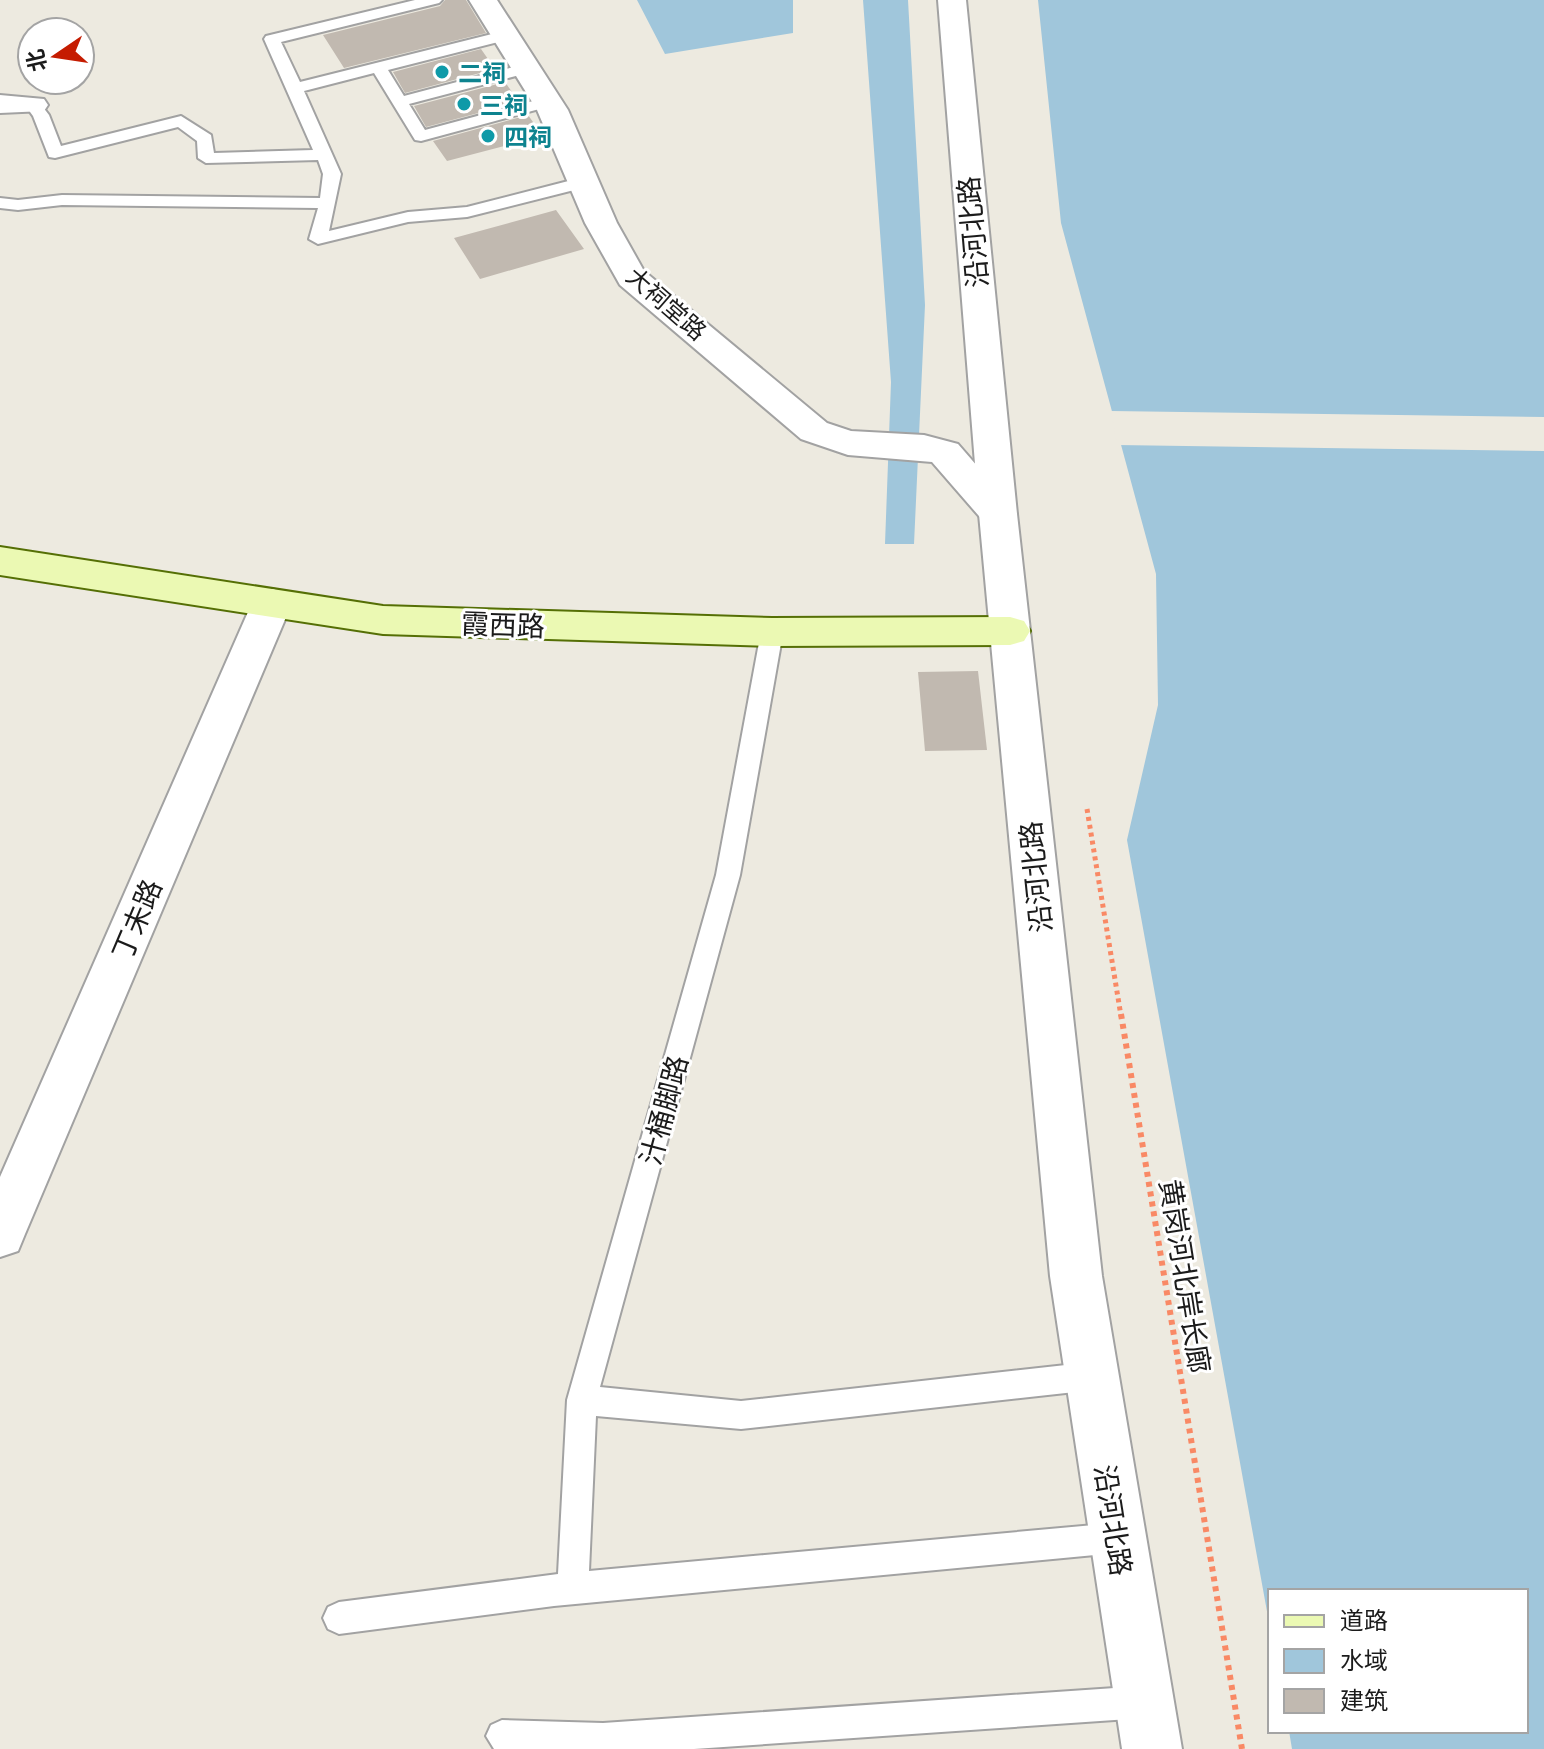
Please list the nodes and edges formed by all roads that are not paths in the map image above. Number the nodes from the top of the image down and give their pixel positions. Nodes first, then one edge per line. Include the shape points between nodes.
1 (434, 0) edge
2 (483, 0) edge
3 (951, 2) edge
4 (508, 35) junction
5 (378, 67) junction
6 (529, 68) junction
7 (295, 88) junction
8 (399, 102) junction
9 (548, 102) junction
10 (0, 104) edge
11 (33, 105) joint
12 (324, 155) junction
13 (584, 182) junction
14 (0, 203) edge
15 (328, 203) junction
16 (998, 514) junction
17 (0, 561) edge
18 (272, 603) junction
19 (1010, 631) junction
20 (772, 632) junction
21 (0, 1234) edge
22 (1093, 1376) junction
23 (582, 1400) junction
24 (1116, 1538) junction
25 (573, 1590) junction
26 (339, 1618) dead end
27 (1144, 1702) junction
28 (502, 1736) dead end
29 (1152, 1749) edge

1 - 7 lane via 272,39
2 - 4 street, 大祠堂路
3 - 16 street, 沿河北路
4 - 5 lane
4 - 6 street, 大祠堂路
5 - 7 lane
5 - 8 lane
6 - 8 lane
6 - 9 street, 大祠堂路
7 - 12 lane
8 - 9 lane via 421,136
9 - 13 street, 大祠堂路
10 - 11 street
11 - 12 lane via 55,153 181,121 205,139 206,158
12 - 15 lane via 332,174
13 - 15 lane via 467,212 408,217 318,239
13 - 16 street, 大祠堂路 via 609,245 632,278 814,431 848,443 945,453
14 - 15 lane
16 - 19 street, 沿河北路
17 - 18 main road, 霞西路
18 - 20 main road, 霞西路 via 383,620
18 - 21 street, 丁未路
19 - 20 main road, 霞西路
19 - 22 street, 沿河北路 via 1076,1276
20 - 23 lane, 汁桶脚路 via 728,875
22 - 23 lane via 741,1415
22 - 24 street, 沿河北路
23 - 25 lane, 汁桶脚路
24 - 25 lane
24 - 27 street, 沿河北路
25 - 26 lane
27 - 28 lane via 603,1739
27 - 29 street, 沿河北路

